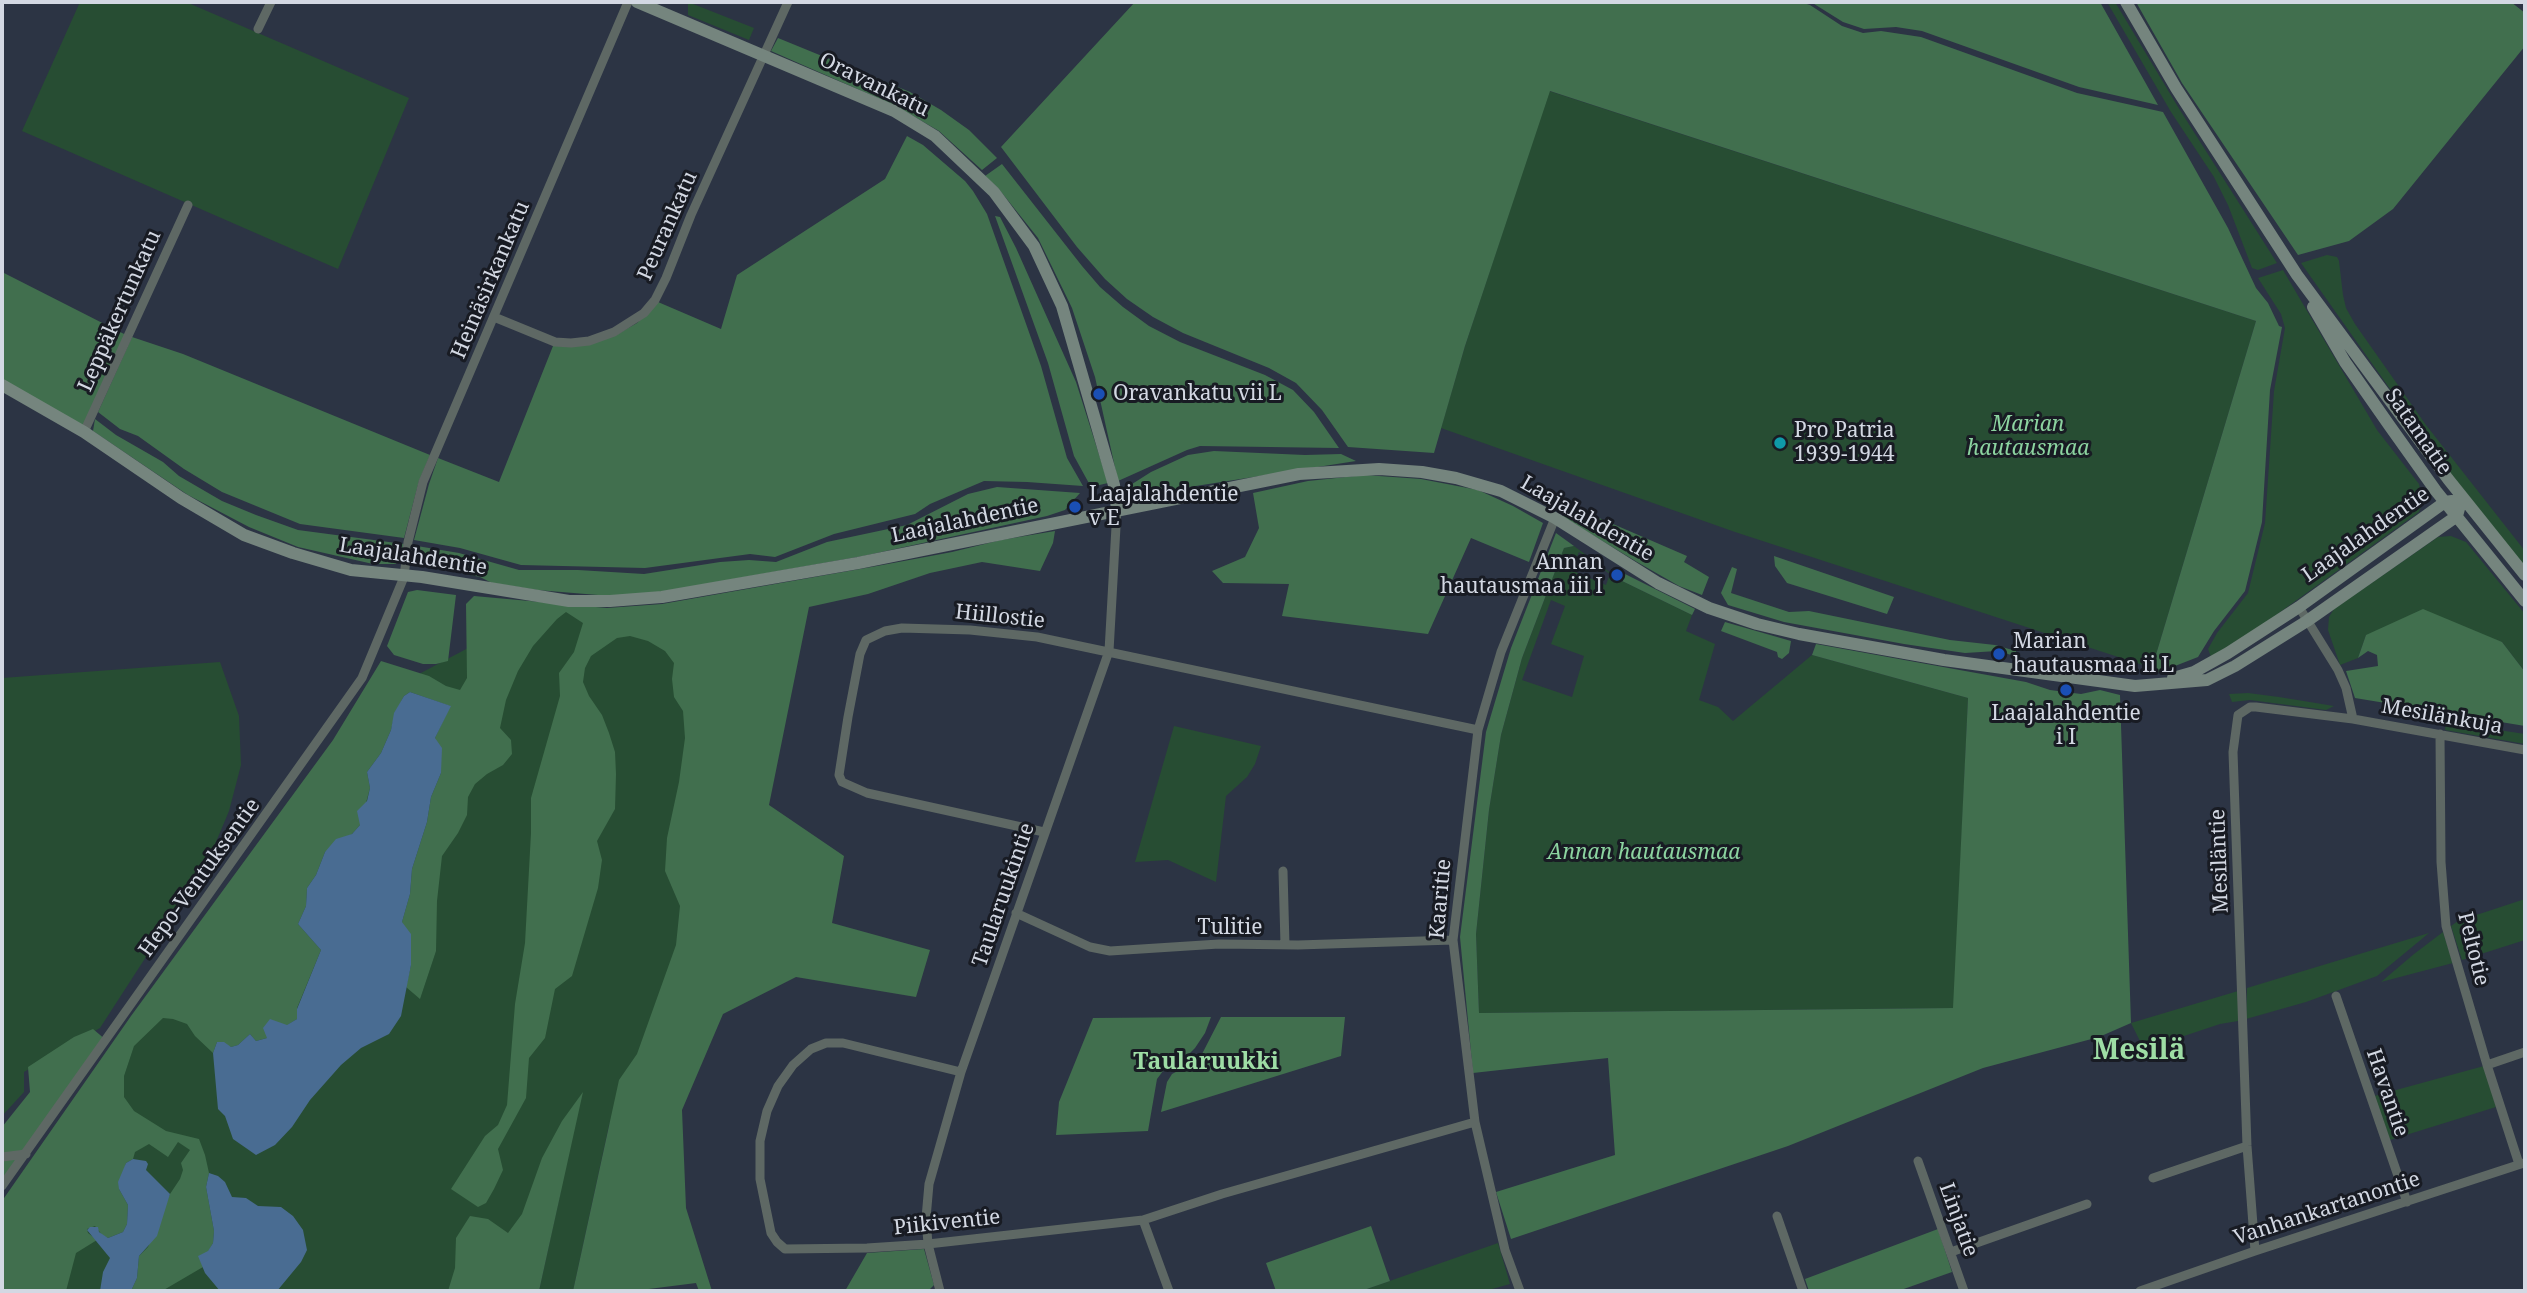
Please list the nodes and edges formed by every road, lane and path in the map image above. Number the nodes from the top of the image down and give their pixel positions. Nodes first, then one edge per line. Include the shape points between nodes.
1 (271, 2) edge
2 (628, 2) edge
3 (637, 2) edge
4 (788, 2) edge
5 (2126, 2) edge
6 (258, 29) dead end
7 (764, 54) junction
8 (188, 205) dead end
9 (2297, 275) junction
10 (494, 317) junction
11 (2, 385) edge
12 (85, 432) junction
13 (2462, 498) junction
14 (2445, 502) junction
15 (1117, 509) junction
16 (2457, 516) junction
17 (1555, 518) junction
18 (2525, 575) edge
19 (404, 577) junction
20 (2525, 601) edge
21 (2299, 607) junction
22 (2308, 621) junction
23 (1109, 651) junction
24 (2155, 685) junction
25 (2353, 719) junction
26 (1478, 730) junction
27 (2440, 734) junction
28 (2525, 750) edge
29 (1044, 832) junction
30 (1283, 871) dead end
31 (1016, 913) junction
32 (1453, 940) junction
33 (1285, 945) junction
34 (2336, 996) dead end
35 (2525, 1052) edge
36 (2487, 1065) junction
37 (961, 1072) junction
38 (1475, 1122) junction
39 (2247, 1146) junction
40 (26, 1154) junction
41 (2, 1157) edge
42 (1918, 1161) dead end
43 (2522, 1163) edge
44 (2153, 1178) dead end
45 (2, 1186) edge
46 (2407, 1202) junction
47 (2087, 1204) dead end
48 (1777, 1216) dead end
49 (1143, 1220) junction
50 (928, 1244) junction
51 (2255, 1251) junction
52 (1951, 1252) junction
53 (940, 1291) edge
54 (1169, 1291) edge
55 (1520, 1291) edge
56 (1803, 1291) edge
57 (1964, 1291) edge
58 (2140, 1291) edge

1 - 6 street
2 - 10 street, Heinäsirkankatu
3 - 7 street, Oravankatu
4 - 7 street, Peurankatu
5 - 9 street, Satamatie
7 - 10 street, Peurankatu via 666,278 644,313 614,332 571,343 555,342
7 - 15 street, Oravankatu via 894,111 936,136 1015,220 1034,246 1062,306
8 - 12 street, Leppäkertunkatu
9 - 13 street, Satamatie
9 - 14 street, Satamatie via 2346,362
10 - 19 street, Heinäsirkankatu via 423,482
11 - 12 street, Laajalahdentie
12 - 19 street, Laajalahdentie via 244,535 351,570
13 - 14 street, Laajalahdentie
13 - 16 street, Laajalahdentie
13 - 18 street, Satamatie
14 - 16 street, Satamatie
14 - 21 street, Laajalahdentie
15 - 17 street, Laajalahdentie via 1299,474 1379,469 1480,484
15 - 19 street, Laajalahdentie via 662,597 569,601
15 - 23 street, Taularuukintie
16 - 20 street, Satamatie
16 - 22 street, Laajalahdentie
17 - 24 street, Laajalahdentie via 1658,583 1709,608 1757,624 1944,660 2118,685
17 - 26 street, Kaaritie via 1501,652
19 - 40 street, Hepo-Ventuksentie via 373,654 344,707
21 - 22 street
21 - 24 street, Laajalahdentie via 2203,667
22 - 24 street, Laajalahdentie via 2207,680
22 - 25 street via 2338,670
23 - 26 street, Hiillostie
23 - 29 street, Taularuukintie
23 - 29 street, Hiillostie via 1037,637 902,628 873,635 860,654 840,763 842,782 867,793
25 - 27 street, Mesilänkuja
25 - 39 street, Mesiläntie via 2249,707 2238,715 2234,752
26 - 32 street, Kaaritie
27 - 28 street, Mesilänkuja
27 - 36 street, Peltotie via 2446,926
29 - 31 street, Taularuukintie
30 - 33 street
31 - 33 street, Tulitie via 1090,947 1110,951
31 - 37 street, Taularuukintie
32 - 33 street, Tulitie
32 - 38 street, Kaaritie
34 - 46 street, Havantie
35 - 36 street
36 - 43 street, Peltotie
37 - 50 street, Taularuukintie via 929,1184
37 - 50 street, Piikiventie via 844,1043 826,1043 793,1065 778,1086 760,1141 760,1179 771,1233 785,1249
38 - 49 street, Piikiventie
38 - 55 street, Kaaritie via 1505,1250
39 - 44 street
39 - 51 street, Mesiläntie
40 - 41 street
40 - 45 street, Hepo-Ventuksentie
42 - 52 street, Linjatie
43 - 46 street, Vanhankartanontie
46 - 51 street, Vanhankartanontie
47 - 52 street
48 - 56 street
49 - 50 street, Piikiventie
49 - 54 street
50 - 53 street, Taularuukintie
51 - 58 street, Vanhankartanontie
52 - 57 street, Linjatie

